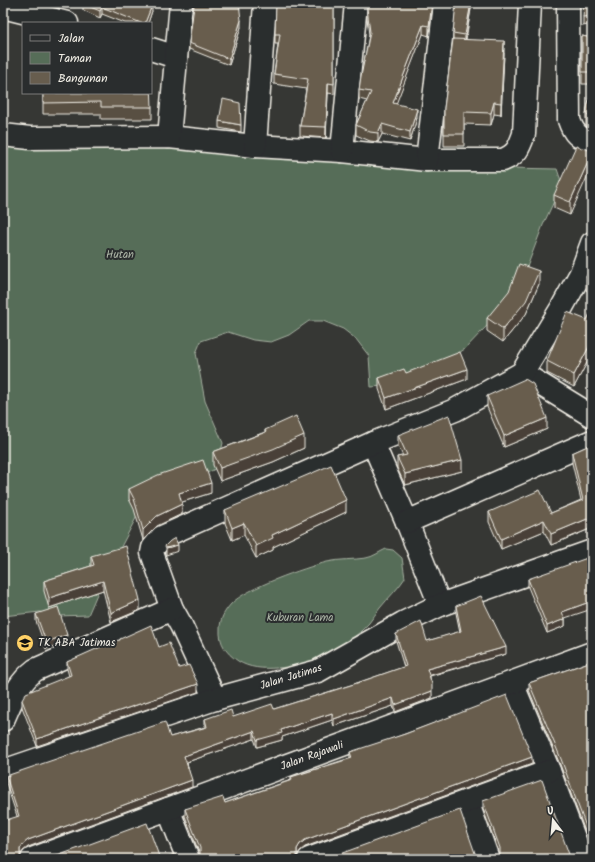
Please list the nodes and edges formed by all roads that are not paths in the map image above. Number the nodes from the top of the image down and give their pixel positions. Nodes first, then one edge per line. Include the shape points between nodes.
1 (181, 3) edge
2 (265, 3) edge
3 (356, 3) edge
4 (445, 3) edge
5 (530, 3) edge
6 (568, 3) edge
7 (3, 7) edge
8 (63, 22) edge
9 (152, 49) edge
10 (176, 57) junction
11 (3, 135) edge
12 (169, 138) junction
13 (592, 144) edge
14 (255, 146) junction
15 (342, 151) junction
16 (427, 160) junction
17 (592, 243) edge
18 (522, 373) junction
19 (592, 416) edge
20 (592, 441) edge
21 (373, 443) junction
22 (407, 522) junction
23 (592, 551) edge
24 (440, 605) junction
25 (172, 609) junction
26 (592, 653) edge
27 (512, 683) junction
28 (215, 699) junction
29 (3, 720) edge
30 (3, 771) edge
31 (549, 771) junction
32 (467, 801) junction
33 (168, 809) junction
34 (32, 859) edge
35 (188, 859) edge
36 (309, 859) edge
37 (488, 859) edge
38 (582, 859) edge

1 - 10 street
2 - 14 street
3 - 15 street
4 - 16 street
5 - 16 street via 524,134 517,151 503,160
6 - 13 street via 569,120 573,131
7 - 8 street
9 - 10 street
10 - 12 street
11 - 12 street via 30,138
12 - 14 street
14 - 15 street
15 - 16 street
17 - 18 street via 581,273
18 - 19 street
18 - 21 street via 455,410
20 - 22 street
21 - 22 street
21 - 25 street via 162,537 152,553
22 - 24 street
23 - 24 street, Jalan Jatimas
24 - 28 street, Jalan Jatimas via 318,671
25 - 28 street
25 - 29 street via 35,670 25,678 14,695
26 - 27 street, Jalan Rajawali
27 - 31 street
27 - 33 street, Jalan Rajawali
28 - 30 street, Jalan Jatimas
31 - 32 street
31 - 38 street
32 - 36 street
32 - 37 street
33 - 34 street, Jalan Rajawali
33 - 35 street

